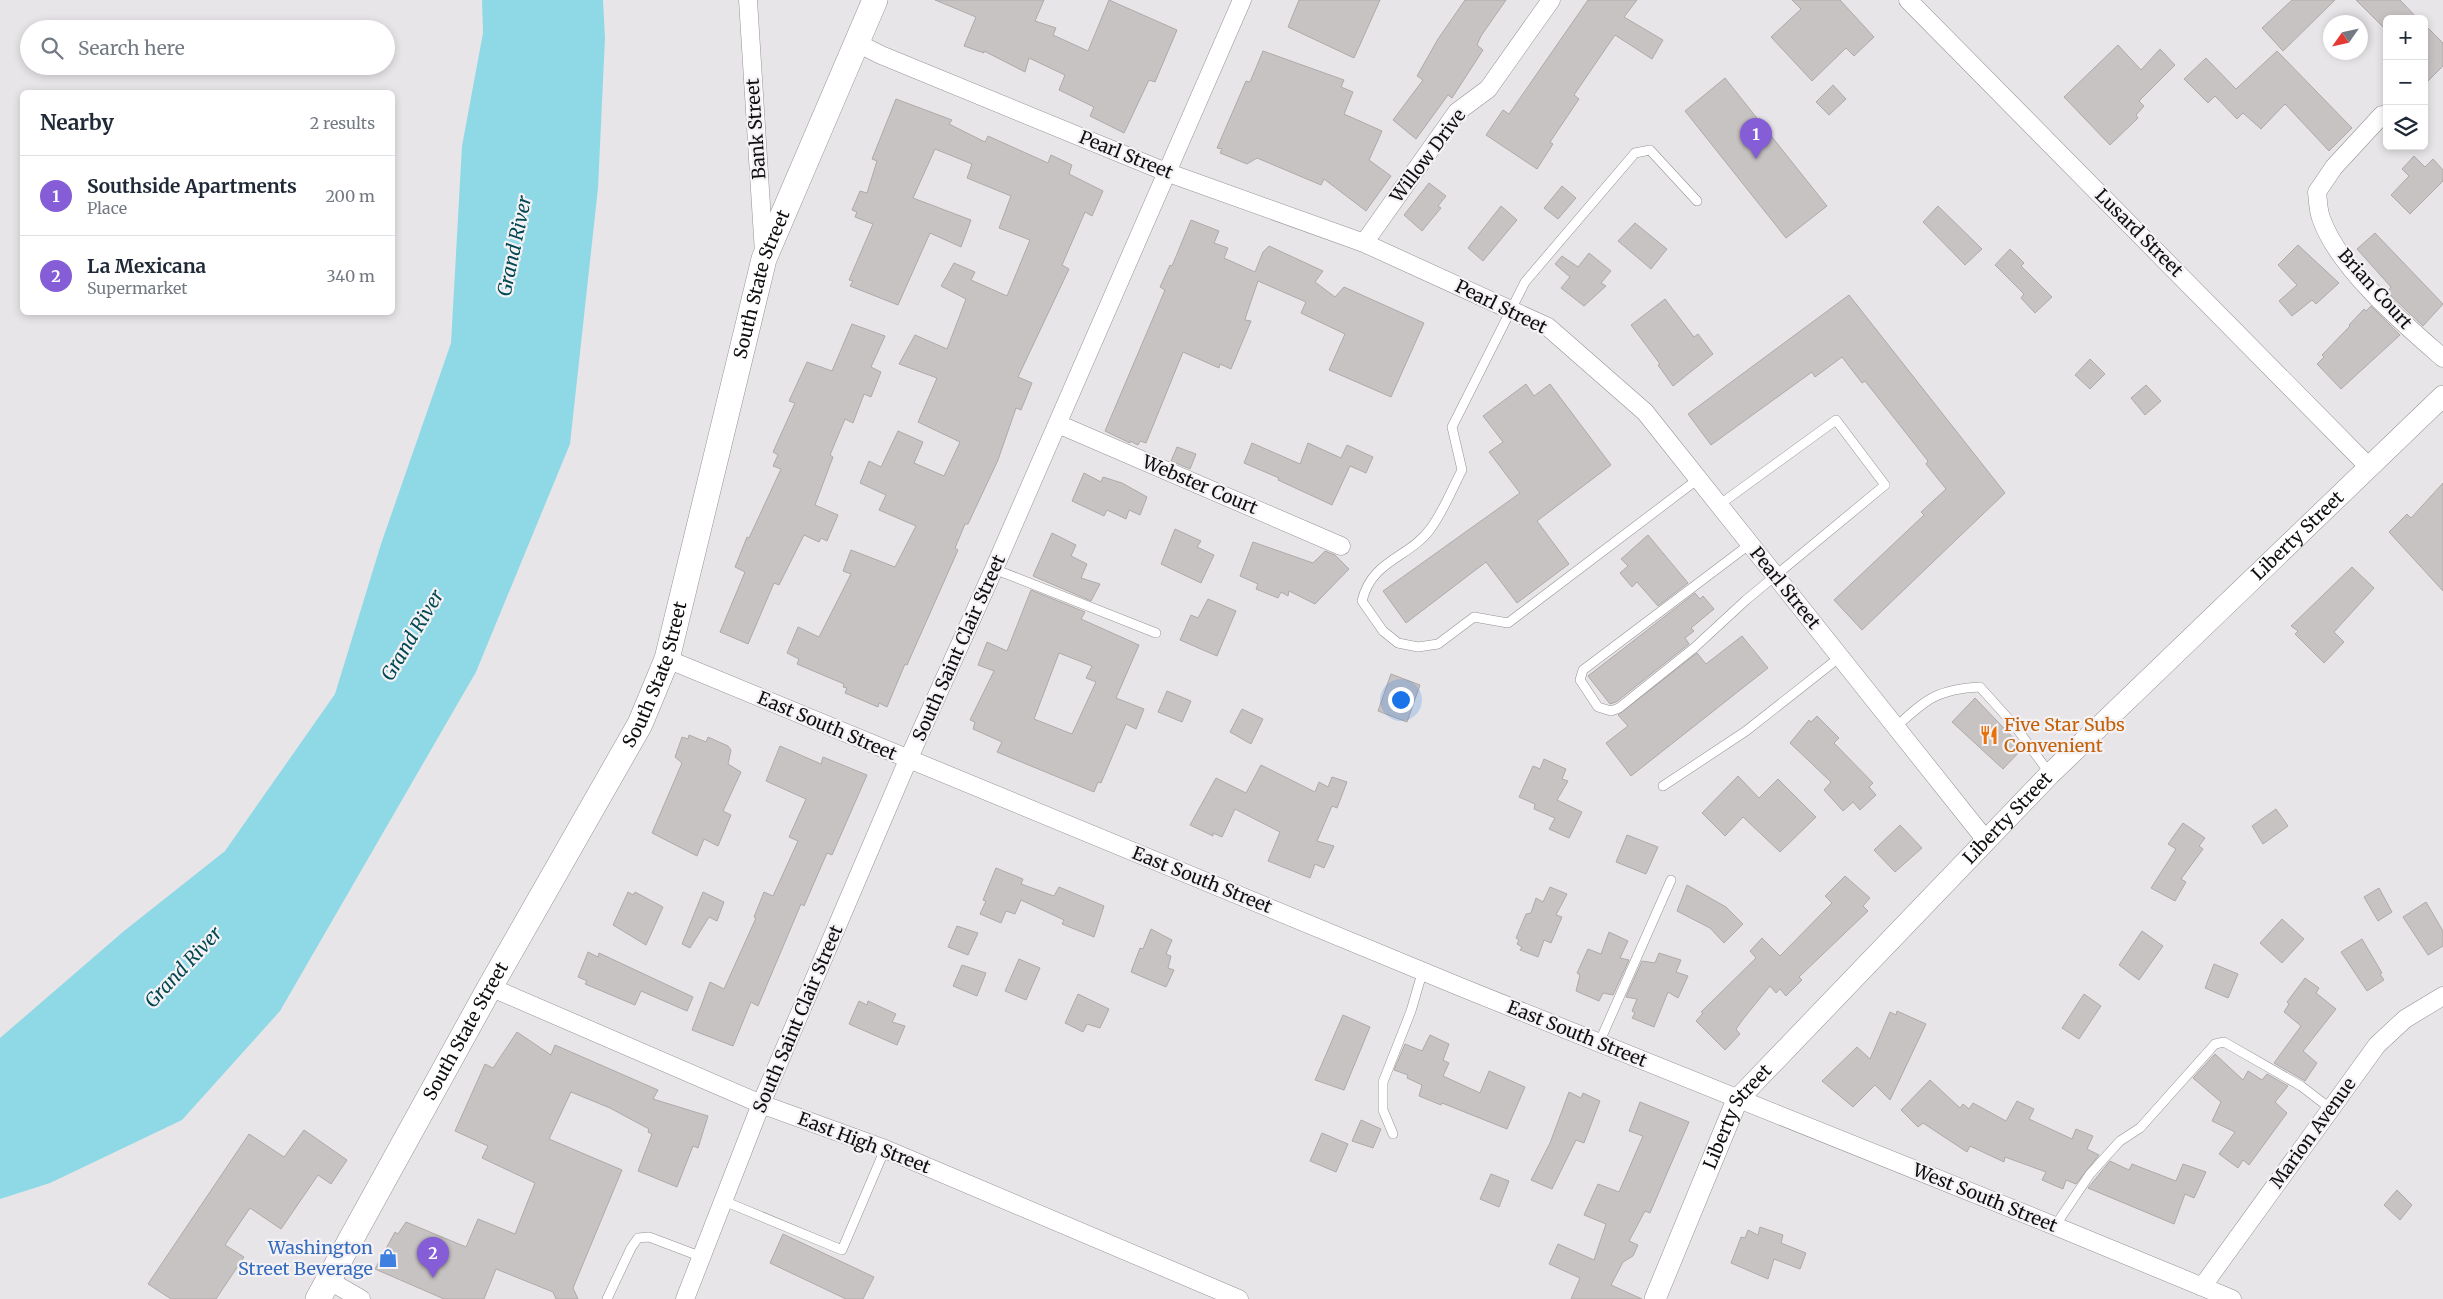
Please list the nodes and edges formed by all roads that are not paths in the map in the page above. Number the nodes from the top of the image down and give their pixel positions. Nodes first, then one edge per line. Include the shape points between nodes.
1 (748, 0) edge
2 (875, 0) edge
3 (1242, 0) edge
4 (1551, 0) edge
5 (1908, 0) edge
6 (857, 43) junction
7 (2382, 114) dead end
8 (1166, 172) junction
9 (1696, 201) dead end
10 (1364, 243) junction
11 (764, 258) junction
12 (1510, 310) junction
13 (2443, 358) edge
14 (2443, 396) edge
15 (1058, 424) junction
16 (2369, 467) junction
17 (1698, 479) junction
18 (1719, 505) junction
19 (1750, 544) junction
20 (1341, 546) dead end
21 (994, 569) junction
22 (1776, 577) junction
23 (1156, 633) dead end
24 (1840, 657) junction
25 (667, 659) junction
26 (1896, 727) junction
27 (908, 760) junction
28 (2050, 774) junction
29 (1663, 786) dead end
30 (1985, 839) junction
31 (1671, 880) dead end
32 (1423, 970) junction
33 (490, 987) junction
34 (2443, 996) edge
35 (1599, 1043) junction
36 (1737, 1100) junction
37 (761, 1104) junction
38 (2331, 1109) junction
39 (1393, 1134) dead end
40 (885, 1149) junction
41 (724, 1201) junction
42 (2055, 1226) junction
43 (702, 1258) junction
44 (2202, 1287) junction
45 (323, 1290) edge
46 (361, 1299) edge
47 (607, 1299) edge
48 (685, 1299) edge
49 (1239, 1299) edge
50 (1655, 1299) edge
51 (2232, 1299) edge

1 - 11 street, Bank Street
2 - 6 main road, South State Street
3 - 8 street, South Saint Clair Street
4 - 10 street, Willow Drive via 1488,89 1457,112
5 - 16 street, Lusard Street
6 - 8 street, Pearl Street
6 - 11 main road, South State Street
7 - 13 street, Brian Court via 2334,167 2317,192 2321,218 2338,252 2356,274 2406,326
8 - 10 street, Pearl Street
8 - 15 street, South Saint Clair Street
9 - 12 lane via 1650,150 1635,153 1525,282
10 - 12 street, Pearl Street
11 - 25 main road, South State Street
12 - 17 street, Pearl Street via 1548,327 1645,412
12 - 17 lane via 1452,426 1462,470 1458,478 1431,529 1376,571 1366,586 1362,601 1383,631 1398,643 1418,647 1438,644 1474,617 1508,623
14 - 16 street, Liberty Street
15 - 20 street, Webster Court
15 - 21 street, South Saint Clair Street
16 - 28 street, Liberty Street
17 - 18 street, Pearl Street
18 - 19 street, Pearl Street
18 - 22 lane via 1836,420 1885,485
19 - 22 street, Pearl Street
19 - 22 lane via 1583,670 1580,680 1598,707 1611,711 1619,708
21 - 23 lane
21 - 27 street, South Saint Clair Street
22 - 24 street, Pearl Street
24 - 26 street, Pearl Street
24 - 29 lane via 1746,731
25 - 27 street, East South Street
25 - 33 main road, South State Street via 640,724
26 - 28 lane via 1923,701 1943,692 1980,687 2015,726
26 - 30 street, Pearl Street
27 - 32 street, East South Street
27 - 37 street, South Saint Clair Street
28 - 30 street, Liberty Street
30 - 36 street, Liberty Street
31 - 35 lane
32 - 35 street, East South Street
32 - 39 lane via 1411,1011 1382,1082 1384,1110
33 - 37 street, East High Street
33 - 45 main road, South State Street
34 - 38 street, Marion Avenue via 2405,1019 2377,1045
35 - 36 street, East South Street
36 - 42 street, West South Street
36 - 50 street, Liberty Street
37 - 40 street, East High Street
37 - 41 street, South Saint Clair Street
38 - 42 lane via 2301,1086 2224,1042 2215,1044 2140,1128 2120,1141 2090,1174
38 - 44 street, Marion Avenue
40 - 41 lane via 842,1250
40 - 49 street, East High Street
41 - 43 street, South Saint Clair Street
42 - 44 street, West South Street
43 - 47 lane via 649,1237 638,1238 630,1248
43 - 48 street, South Saint Clair Street
44 - 51 street, West South Street
45 - 46 street

